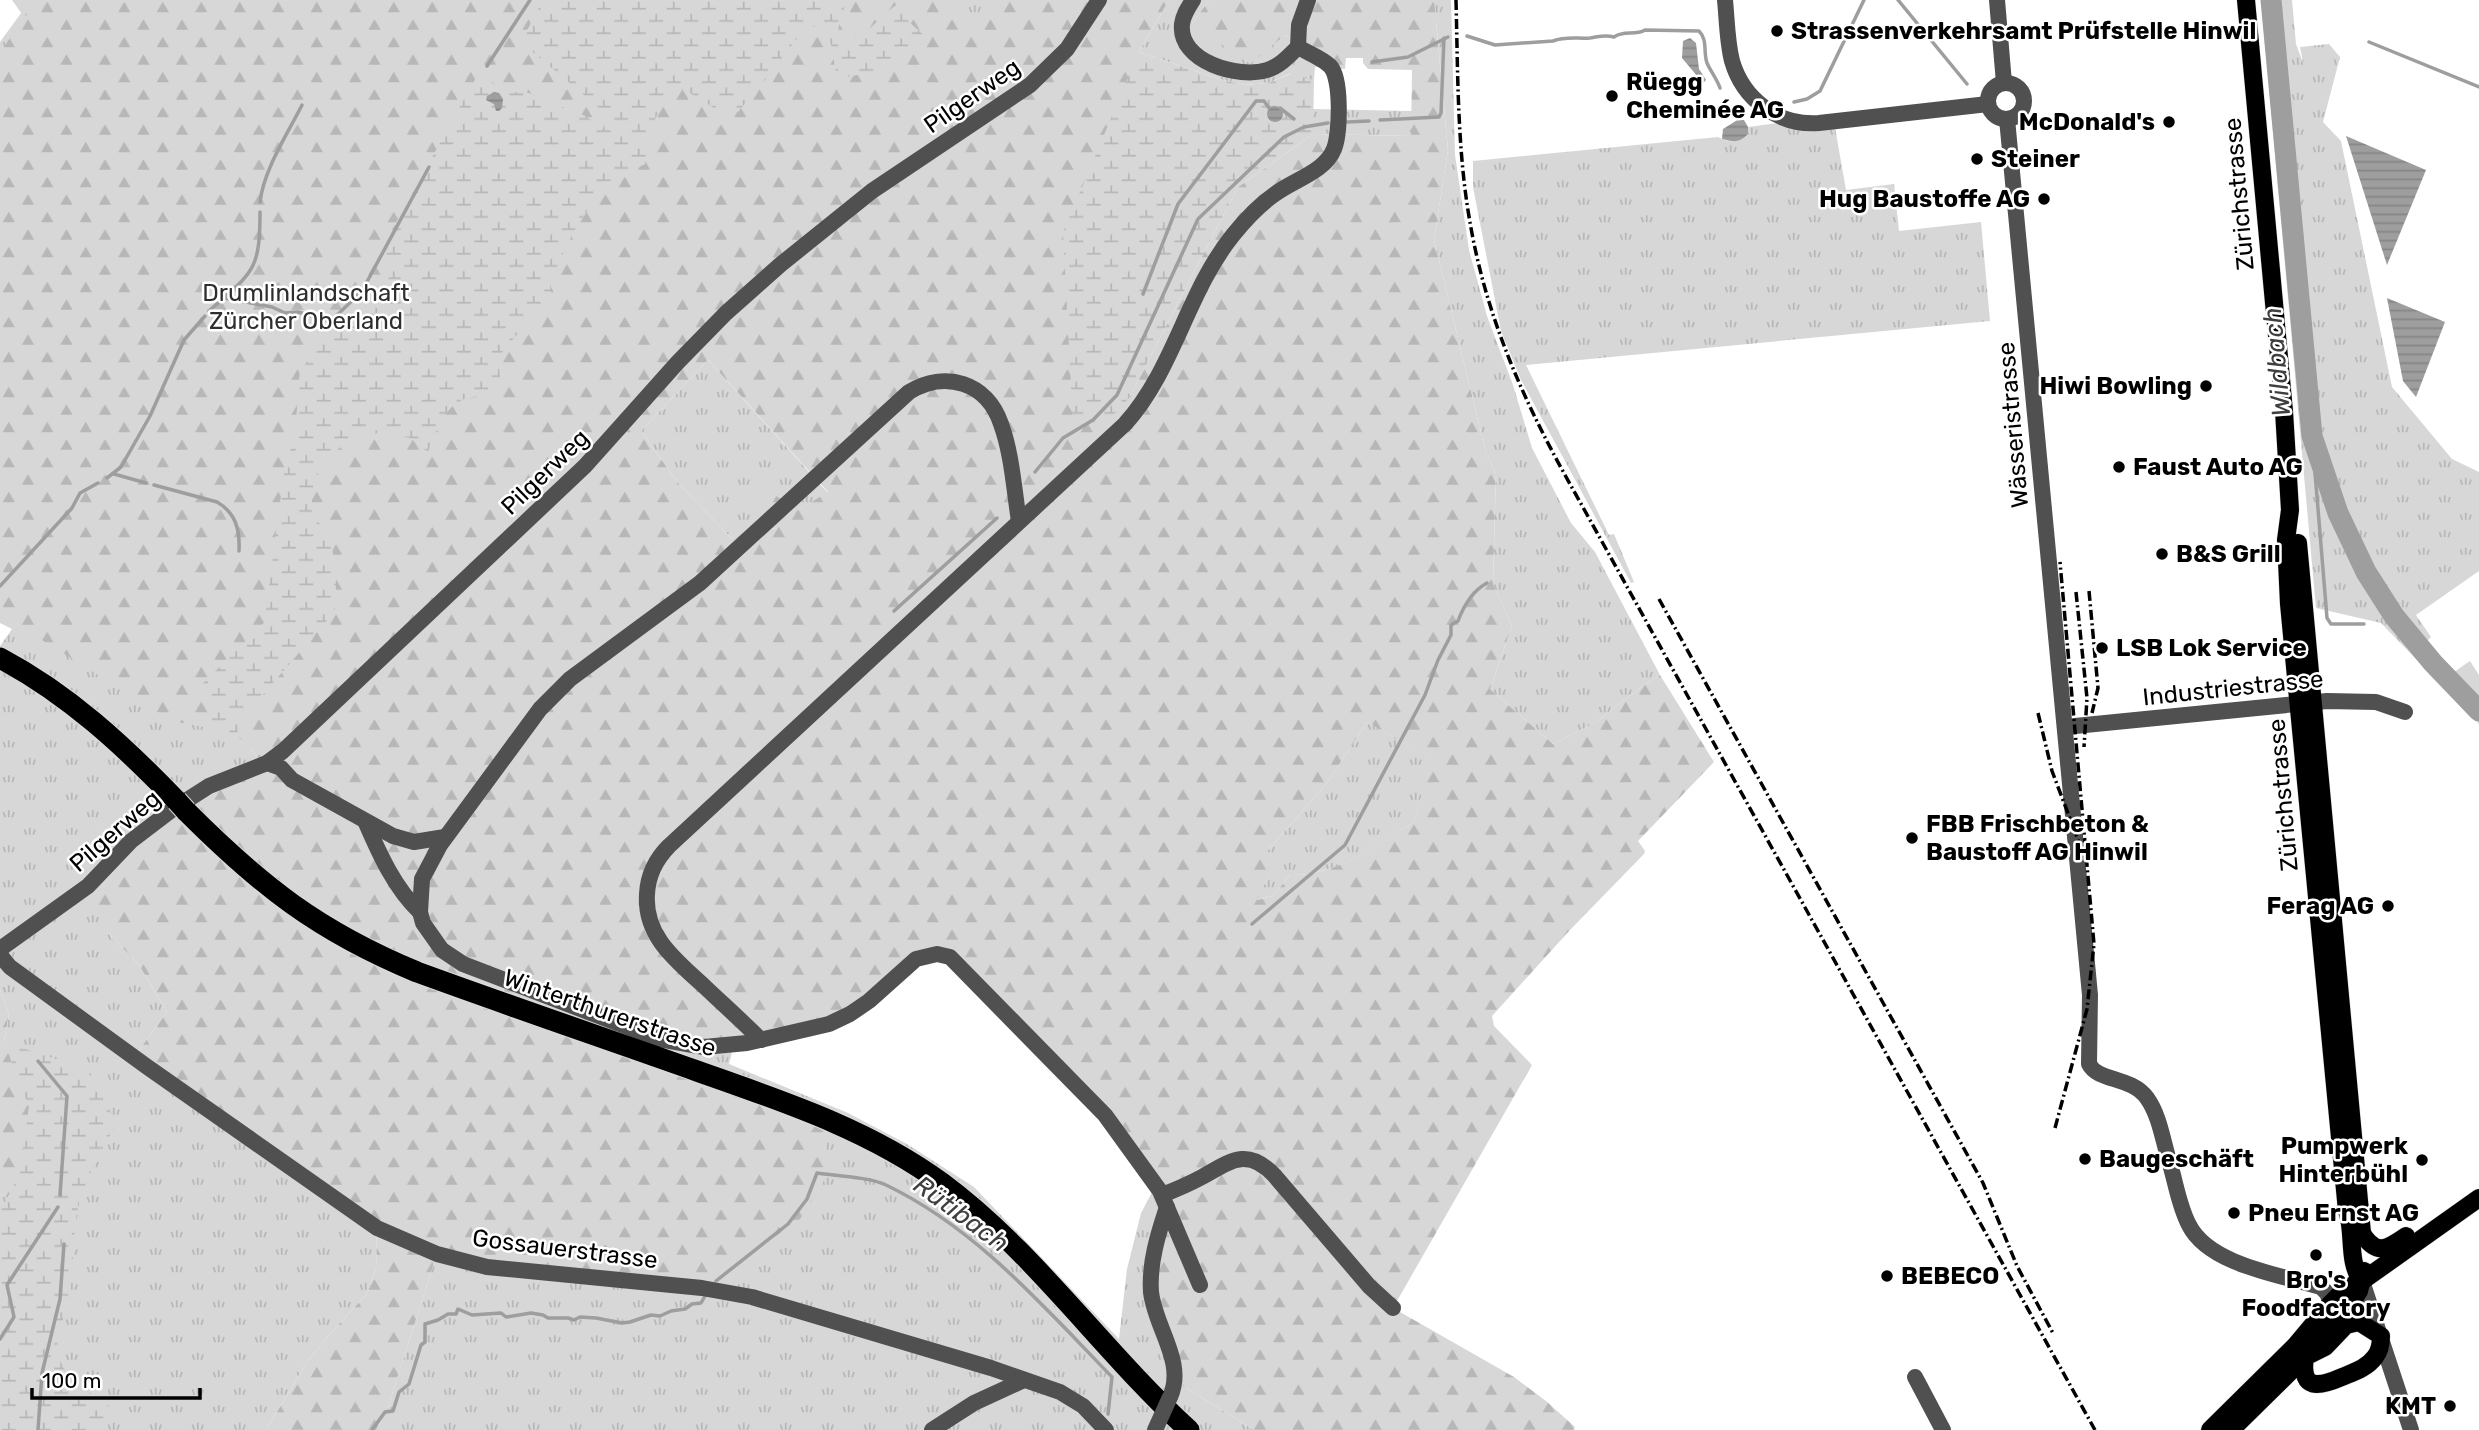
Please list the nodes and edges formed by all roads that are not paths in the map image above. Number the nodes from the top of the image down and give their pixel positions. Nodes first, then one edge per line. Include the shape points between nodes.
1 (1099, 0) edge
2 (1194, 0) edge
3 (1308, 0) edge
4 (1725, 0) edge
5 (1997, 0) edge
6 (2246, 0) edge
7 (1298, 47) junction
8 (2004, 83) junction
9 (1989, 104) junction
10 (2007, 119) junction
11 (1019, 521) junction
12 (0, 658) edge
13 (2306, 703) junction
14 (2405, 712) dead end
15 (2065, 727) junction
16 (267, 763) junction
17 (366, 823) junction
18 (445, 837) junction
19 (420, 912) junction
20 (0, 948) edge
21 (0, 956) edge
22 (761, 1040) junction
23 (2479, 1198) edge
24 (1165, 1201) junction
25 (2347, 1210) junction
26 (2453, 1215) junction
27 (2361, 1232) junction
28 (2362, 1281) junction
29 (1200, 1286) dead end
30 (2331, 1303) junction
31 (1393, 1308) dead end
32 (2381, 1336) junction
33 (2305, 1357) junction
34 (1914, 1377) dead end
35 (1024, 1380) junction
36 (932, 1430) edge
37 (1106, 1430) edge
38 (1155, 1430) edge
39 (1189, 1430) edge
40 (1943, 1430) edge
41 (2210, 1430) edge
42 (2231, 1430) edge
43 (2411, 1430) edge

1 - 16 street, Pilgerweg via 1067,49 1030,85 872,191 726,313 585,466
2 - 7 street via 1182,20 1182,32 1191,49 1211,63 1262,71 1278,65
3 - 7 street via 1299,25
4 - 9 street via 1730,53 1740,80 1759,104 1778,116 1819,123
5 - 8 street
6 - 13 main road, Zürichstrasse via 2284,411 2289,604
7 - 11 street via 1327,63 1335,74 1333,152 1321,165 1276,193 1239,228 1216,260 1139,409
8 - 9 street via 1991,92
8 - 10 street via 2018,88 2024,100 2020,113
9 - 10 street via 1994,115
10 - 15 street, Wässeristrasse
11 - 18 street via 1004,433 990,402 974,388 954,380 914,389 700,583 554,694
11 - 22 street via 669,846 654,866 646,906 654,934
12 - 39 highway, Winterthurerstrasse via 92,719 267,887 354,944 439,980 828,1119 907,1159 997,1231
13 - 14 street, Industriestrasse via 2368,701
13 - 15 street, Industriestrasse
13 - 25 main road, Zürichstrasse
13 - 27 main road, Zürichstrasse
15 - 30 street, Wässeristrasse via 2090,995 2090,1067 2133,1084 2148,1100 2188,1223 2206,1247 2230,1260 2321,1287
16 - 17 street
16 - 20 street, Pilgerweg via 209,786 173,809 131,841 88,886
17 - 18 street via 408,841
17 - 19 street via 394,878
18 - 19 street via 422,879
19 - 22 street via 430,936 456,961 659,1039 704,1047
21 - 35 street, Gossauerstrasse via 140,1062 377,1228 437,1254 487,1267 752,1297
22 - 24 street via 839,1020 869,1001 916,959 946,956 1092,1099
23 - 26 main road
24 - 29 street
24 - 31 street via 1228,1161 1243,1158 1260,1163
24 - 38 street, bridge via 1151,1281 1175,1381
25 - 28 main road, Zürichstrasse via 2355,1270
25 - 30 main road via 2345,1256
26 - 27 main road via 2428,1222 2384,1249 2371,1245
26 - 28 main road
27 - 28 main road, Zürichstrasse
28 - 30 main road
28 - 32 street, Zürichstrasse
28 - 33 main road via 2351,1303
30 - 41 main road via 2277,1365
32 - 33 main road via 2365,1324 2352,1322 2325,1347
32 - 33 main road via 2377,1355 2364,1367 2321,1386 2306,1377
32 - 43 street, Zürichstrasse
33 - 42 main road
34 - 40 street
35 - 36 street via 974,1403
35 - 37 street, Gossauerstrasse via 1072,1399

